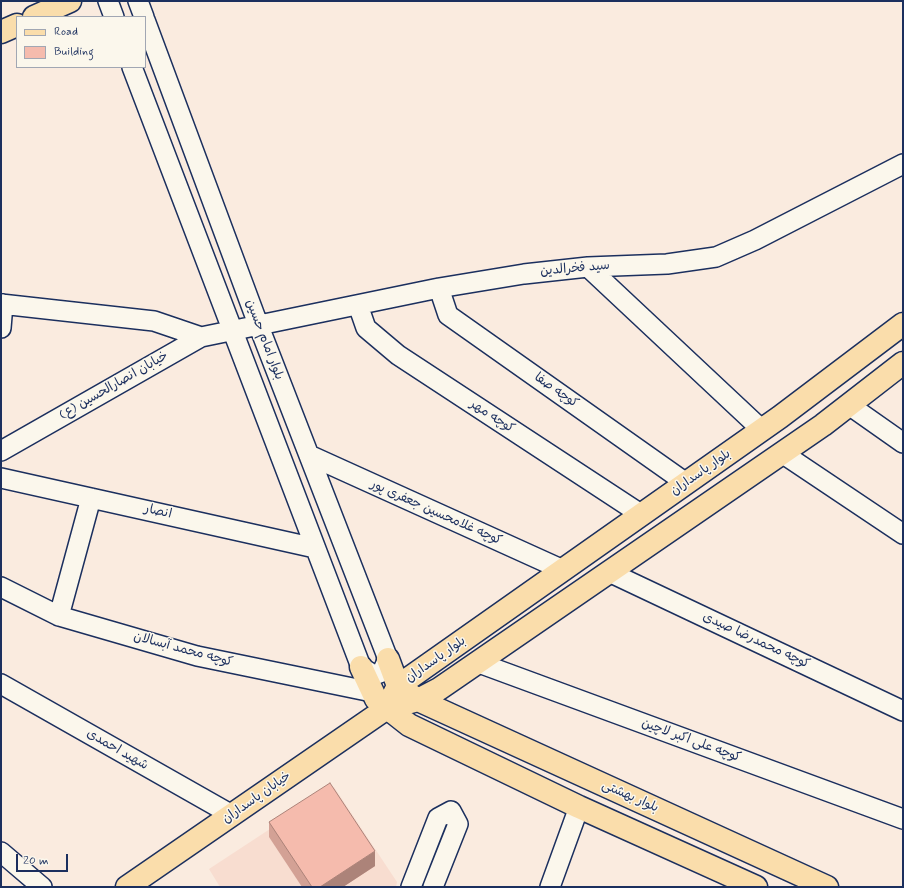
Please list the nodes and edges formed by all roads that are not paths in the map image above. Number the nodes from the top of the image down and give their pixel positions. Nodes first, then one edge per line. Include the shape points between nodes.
1 (70, 1) edge
2 (108, 1) edge
3 (138, 1) edge
4 (36, 16) edge
5 (114, 16) edge
6 (143, 16) edge
7 (16, 24) edge
8 (146, 25) edge
9 (1, 32) edge
10 (132, 68) edge
11 (903, 164) edge
12 (235, 262) junction
13 (588, 267) junction
14 (209, 272) junction
15 (439, 288) junction
16 (2, 304) edge
17 (358, 306) junction
18 (258, 324) junction
19 (903, 324) edge
20 (1, 328) edge
21 (231, 330) junction
22 (201, 337) junction
23 (271, 357) junction
24 (903, 363) edge
25 (245, 365) junction
26 (849, 405) junction
27 (780, 417) junction
28 (762, 430) junction
29 (903, 443) edge
30 (737, 447) junction
31 (791, 447) junction
32 (1, 451) edge
33 (309, 455) junction
34 (758, 470) junction
35 (1, 478) edge
36 (686, 483) junction
37 (91, 498) junction
38 (642, 515) junction
39 (903, 534) edge
40 (315, 548) junction
41 (563, 570) junction
42 (609, 572) junction
43 (1, 587) edge
44 (59, 616) junction
45 (388, 659) junction
46 (479, 663) junction
47 (361, 667) junction
48 (423, 671) junction
49 (1, 684) edge
50 (398, 686) junction
51 (372, 692) junction
52 (439, 698) junction
53 (387, 708) junction
54 (903, 710) edge
55 (419, 730) junction
56 (579, 807) junction
57 (232, 815) junction
58 (903, 819) edge
59 (1, 852) edge
60 (42, 887) edge
61 (127, 887) edge
62 (411, 887) edge
63 (433, 887) edge
64 (550, 887) edge
65 (756, 887) edge
66 (827, 887) edge

1 - 4 main road
2 - 5 street
3 - 6 street, بلوار امام حسین
7 - 9 main road
8 - 12 street, بلوار امام حسین
10 - 14 street, بلوار امام حسین
11 - 13 street, سید فخرالدین via 755,240 716,257 667,264
12 - 14 street via 229,276 220,277
12 - 18 street, بلوار امام حسین
13 - 15 street, سید فخرالدین via 524,274
13 - 28 street
14 - 21 street, بلوار امام حسین
15 - 17 street, سید فخرالدین
15 - 36 street, کوچه صفا via 448,315
16 - 20 street
16 - 22 street via 154,321
17 - 18 street, سید فخرالدین
17 - 38 street, کوچه مهر via 366,328 398,355
18 - 21 street, سید فخرالدین
18 - 23 street, بلوار امام حسین
19 - 27 main road, بلوار پاسداران
21 - 22 street, خیابان انصارالحسین (ع)
21 - 25 street, بلوار امام حسین
22 - 32 street, خیابان انصارالحسین (ع)
23 - 25 street via 252,356
23 - 33 street, بلوار امام حسین
24 - 26 main road, بلوار پاسداران
25 - 40 street, بلوار امام حسین
26 - 29 street
26 - 31 main road, بلوار پاسداران
27 - 28 main road, بلوار پاسداران
27 - 31 main road via 771,430 774,440
28 - 30 main road, بلوار پاسداران
30 - 34 main road via 750,446 759,452 763,459
30 - 36 main road, بلوار پاسداران
31 - 34 main road, بلوار پاسداران
31 - 39 street
33 - 41 street, کوچه غلامحسین جعفری پور
33 - 45 street, بلوار امام حسین
34 - 42 main road, بلوار پاسداران
35 - 37 street, انصار
36 - 38 main road, بلوار پاسداران
37 - 40 street, انصار
37 - 44 street
38 - 41 main road, بلوار پاسداران
40 - 47 street, بلوار امام حسین
41 - 48 main road, بلوار پاسداران
42 - 46 main road, بلوار پاسداران
42 - 54 street, کوچه محمدرضا صیدی
43 - 44 street, کوچه محمد آبسالان
44 - 51 street, کوچه محمد آبسالان via 197,656
45 - 47 street via 382,672 374,675
45 - 50 main road
46 - 52 main road, بلوار پاسداران
46 - 58 street, کوچه علی اکبر لاچین
47 - 51 main road
48 - 50 main road, بلوار پاسداران
48 - 52 main road via 421,679 425,686
49 - 57 street, شهید احمدی
50 - 52 main road
50 - 53 main road, بلوار پاسداران
51 - 53 main road
52 - 53 main road, بلوار پاسداران
52 - 55 main road via 419,711 416,718
52 - 66 main road, بلوار بهشتی
53 - 55 main road
53 - 57 main road, خیابان پاسداران
55 - 56 main road
56 - 64 street
56 - 65 main road
57 - 61 main road, خیابان پاسداران
59 - 60 street
62 - 63 street via 438,818 451,811 458,824

